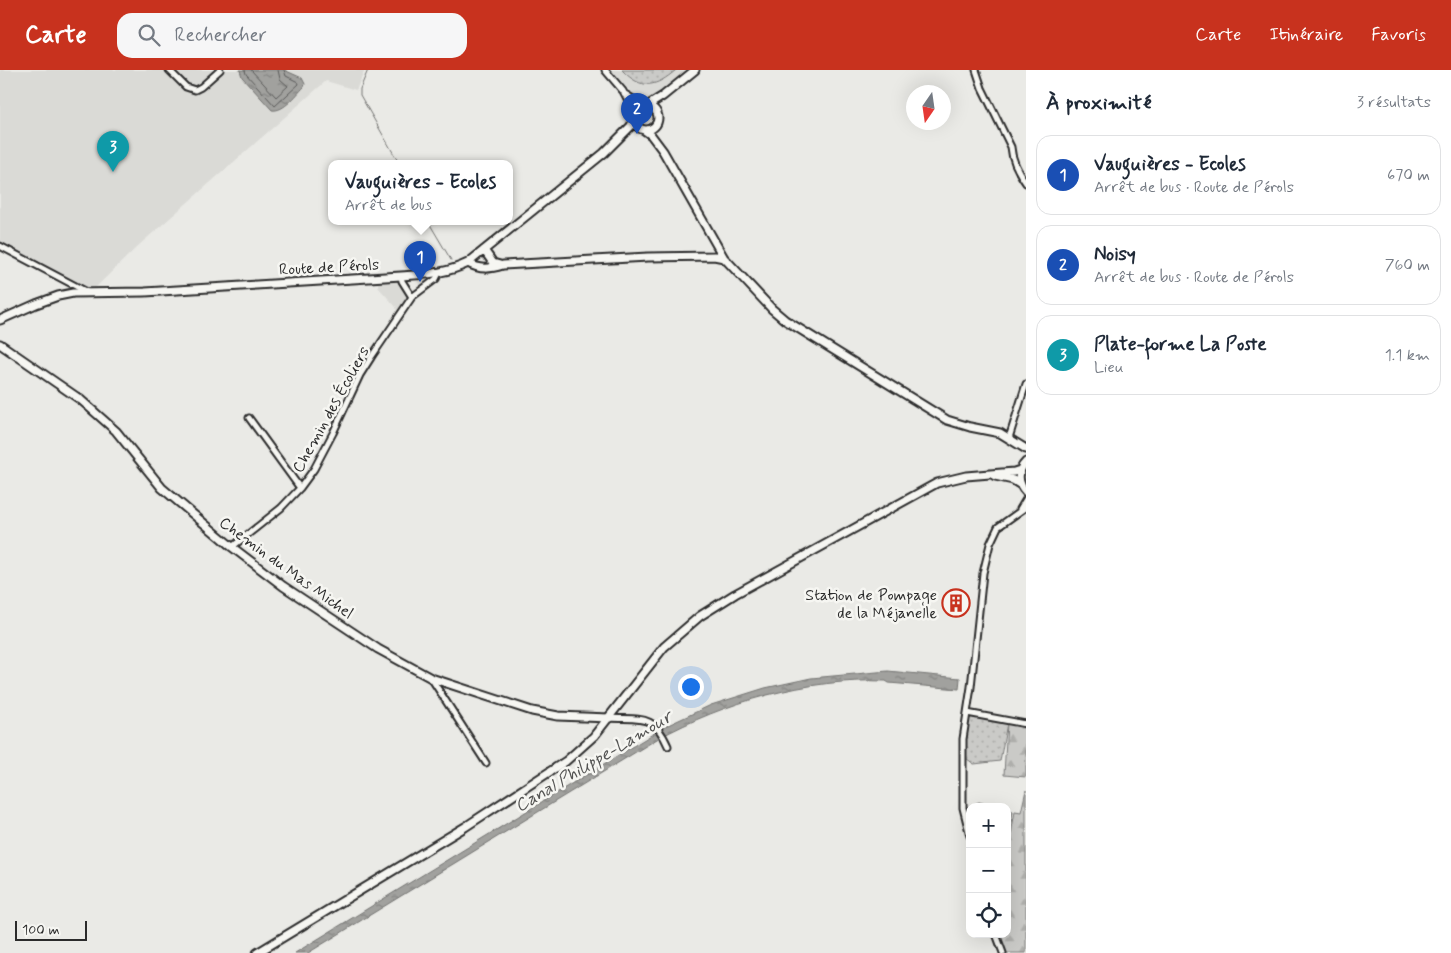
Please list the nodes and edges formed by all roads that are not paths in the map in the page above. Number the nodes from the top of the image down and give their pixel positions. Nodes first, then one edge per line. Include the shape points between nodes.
1 (169, 70) edge
2 (220, 70) edge
3 (605, 70) edge
4 (695, 70) edge
5 (976, 70) edge
6 (674, 88) junction
7 (622, 91) junction
8 (645, 106) junction
9 (657, 114) junction
10 (635, 116) junction
11 (656, 125) junction
12 (643, 129) junction
13 (618, 140) junction
14 (663, 151) junction
15 (1026, 183) edge
16 (0, 246) edge
17 (484, 250) junction
18 (724, 258) junction
19 (468, 263) junction
20 (503, 265) junction
21 (439, 273) junction
22 (401, 276) junction
23 (87, 292) junction
24 (412, 298) junction
25 (0, 320) edge
26 (0, 344) edge
27 (1026, 384) edge
28 (249, 418) dead end
29 (1009, 438) junction
30 (1023, 447) edge
31 (1025, 462) edge
32 (1020, 470) junction
33 (982, 475) junction
34 (1021, 485) junction
35 (300, 488) junction
36 (1026, 492) edge
37 (1026, 499) edge
38 (1026, 507) edge
39 (1016, 514) junction
40 (232, 547) junction
41 (431, 678) junction
42 (967, 713) junction
43 (609, 718) junction
44 (1026, 724) edge
45 (668, 746) dead end
46 (486, 763) dead end
47 (966, 820) edge
48 (997, 938) edge
49 (257, 953) edge
50 (1002, 953) edge

1 - 2 street via 186,87 195,90
3 - 7 street
4 - 6 street
5 - 15 street via 1011,148 1019,174
6 - 8 street
6 - 9 street
7 - 8 street
7 - 10 street
8 - 9 street via 653,108
8 - 10 street
9 - 11 street
10 - 12 street via 636,125
10 - 13 street, Route de Pérols via 631,126
11 - 12 street
11 - 14 street
12 - 13 street, Route de Pérols
12 - 14 street
13 - 17 street, Route de Pérols
14 - 18 street
16 - 23 street
17 - 19 street, Route de Pérols
17 - 20 street via 493,263
18 - 20 street via 705,255
18 - 29 street via 772,309 816,340 947,420
19 - 20 street via 479,268
19 - 21 street, Route de Pérols
21 - 22 street, Route de Pérols
21 - 24 street, Chemin des Écoliers
22 - 23 street, Route de Pérols via 145,292
22 - 24 street
23 - 25 street, Route de Pérols via 58,296
24 - 35 street, Chemin des Écoliers via 360,375 314,469
26 - 40 street, Chemin du Mas Michel via 81,400 116,431 162,488
27 - 29 street
28 - 35 street
29 - 30 street
30 - 31 street
31 - 32 street
32 - 33 street
32 - 34 street
33 - 34 street via 1006,478
33 - 43 street via 950,479 922,490 700,616 664,647
34 - 36 street
35 - 40 street, Chemin des Écoliers via 281,508
37 - 39 street
38 - 39 street
39 - 42 street via 994,533 983,573
40 - 41 street, Chemin du Mas Michel via 283,586 370,644
41 - 43 street, Chemin du Mas Michel via 532,711 558,716
41 - 46 street
42 - 44 street
42 - 47 street via 963,739 963,808
43 - 45 street via 653,723
43 - 49 street via 584,746 547,774
48 - 50 street

